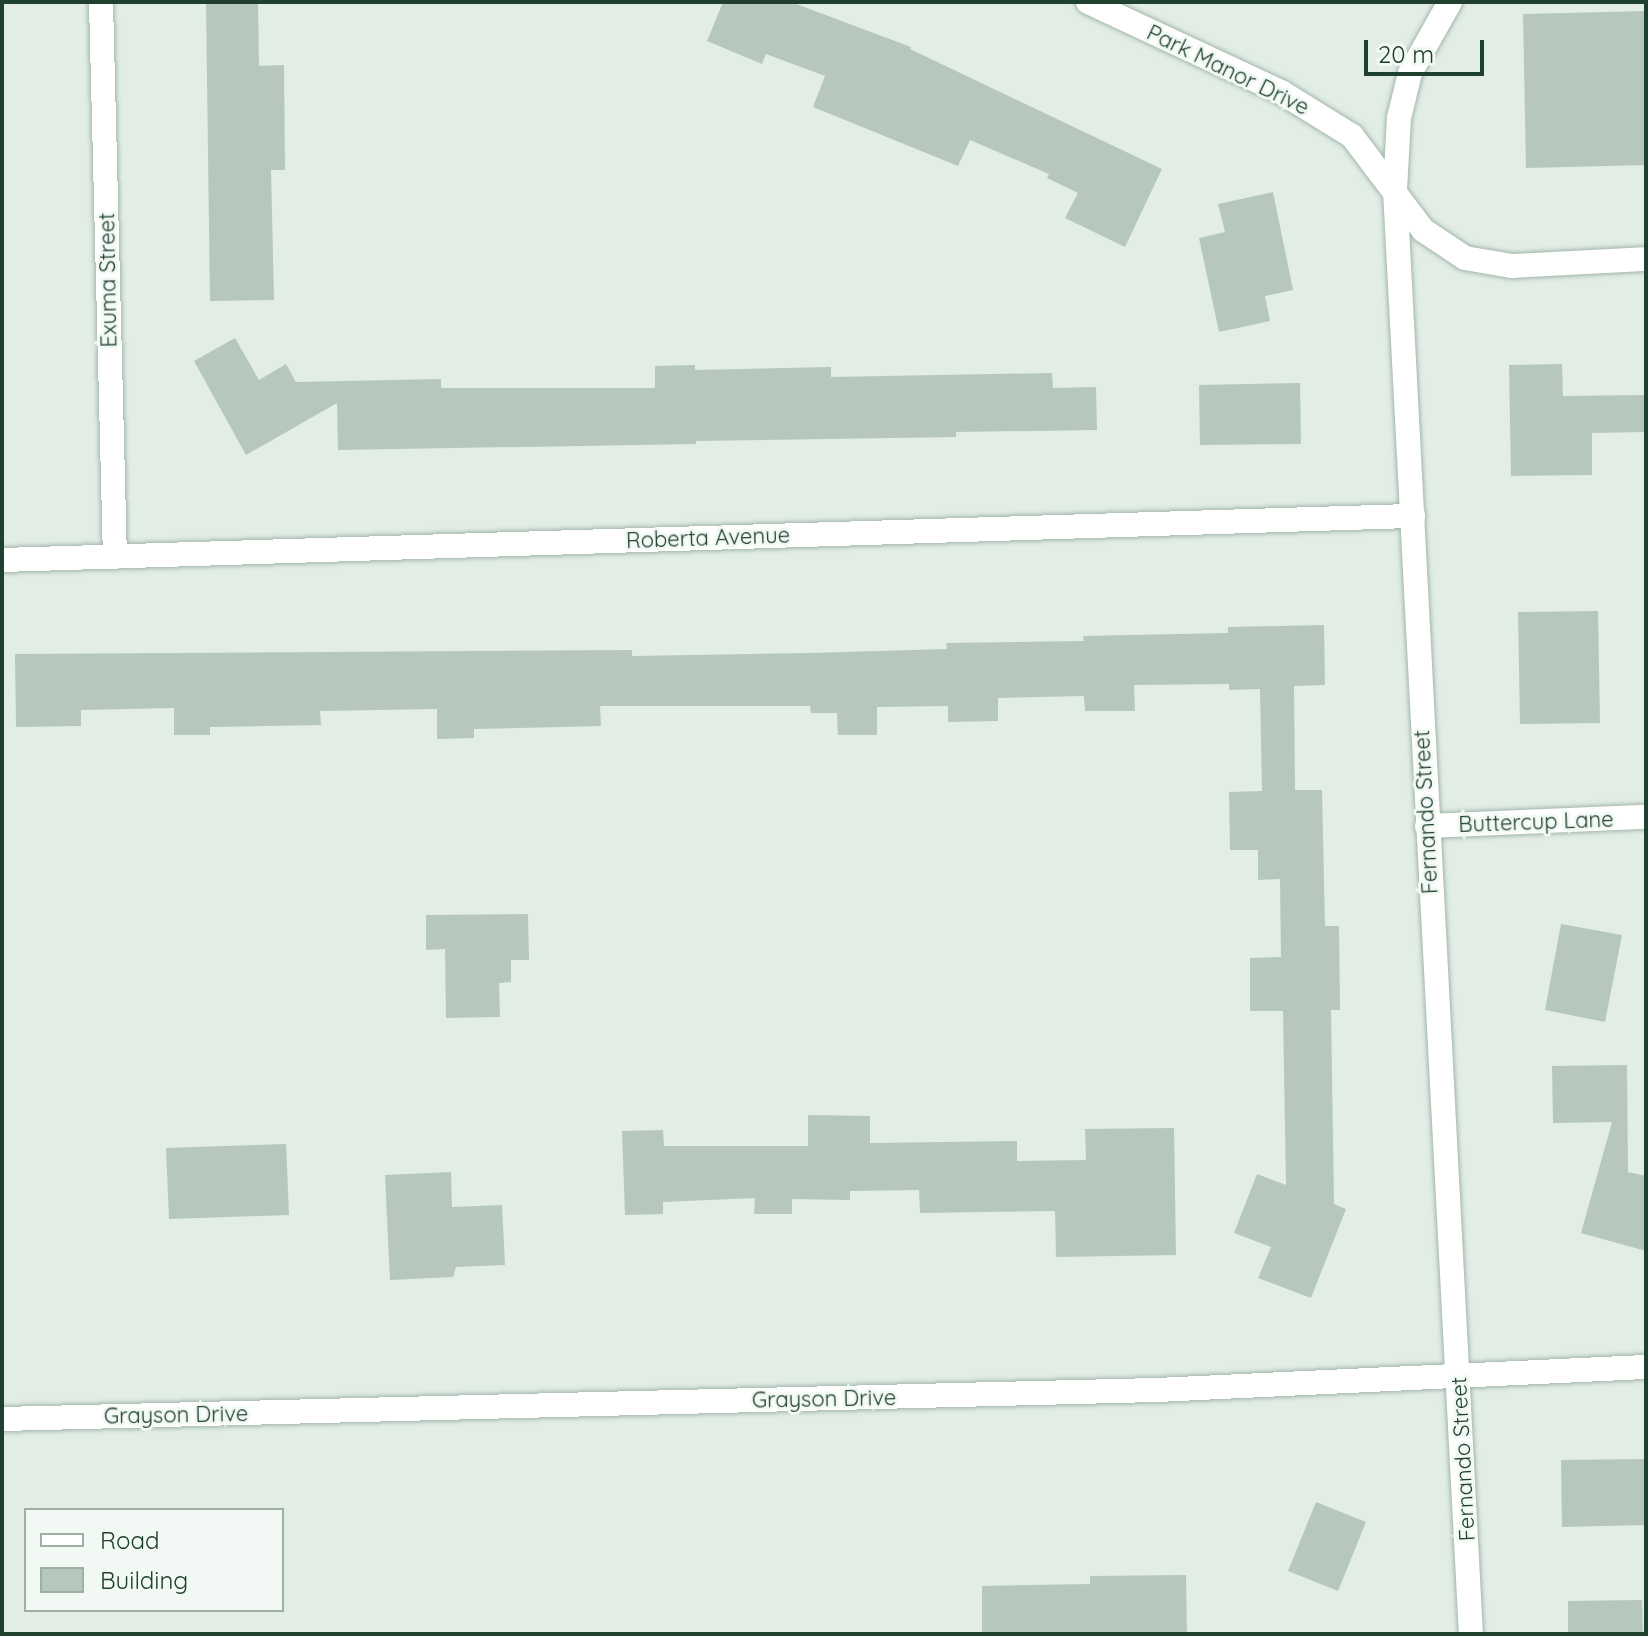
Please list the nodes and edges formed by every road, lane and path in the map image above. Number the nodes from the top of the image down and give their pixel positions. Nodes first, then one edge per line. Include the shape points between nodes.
1 (101, 2) edge
2 (1088, 2) edge
3 (1450, 2) edge
4 (1395, 190) junction
5 (1646, 259) edge
6 (1413, 516) junction
7 (115, 557) junction
8 (2, 560) edge
9 (1646, 817) edge
10 (1427, 826) junction
11 (1646, 1367) edge
12 (1459, 1376) junction
13 (2, 1419) edge
14 (1471, 1634) edge

1 - 7 street, Exuma Street
2 - 4 street, Park Manor Drive via 1281,92 1352,136
3 - 4 street, Fernando Street via 1410,73 1399,118
4 - 5 street, Park Manor Drive via 1423,230 1465,258 1512,266
4 - 6 street, Fernando Street
6 - 7 street, Roberta Avenue
6 - 10 street, Fernando Street
7 - 8 street, Roberta Avenue
9 - 10 street, Buttercup Lane
10 - 12 street, Fernando Street
11 - 12 street, Grayson Drive
12 - 13 street, Grayson Drive via 1157,1390
12 - 14 street, Fernando Street

